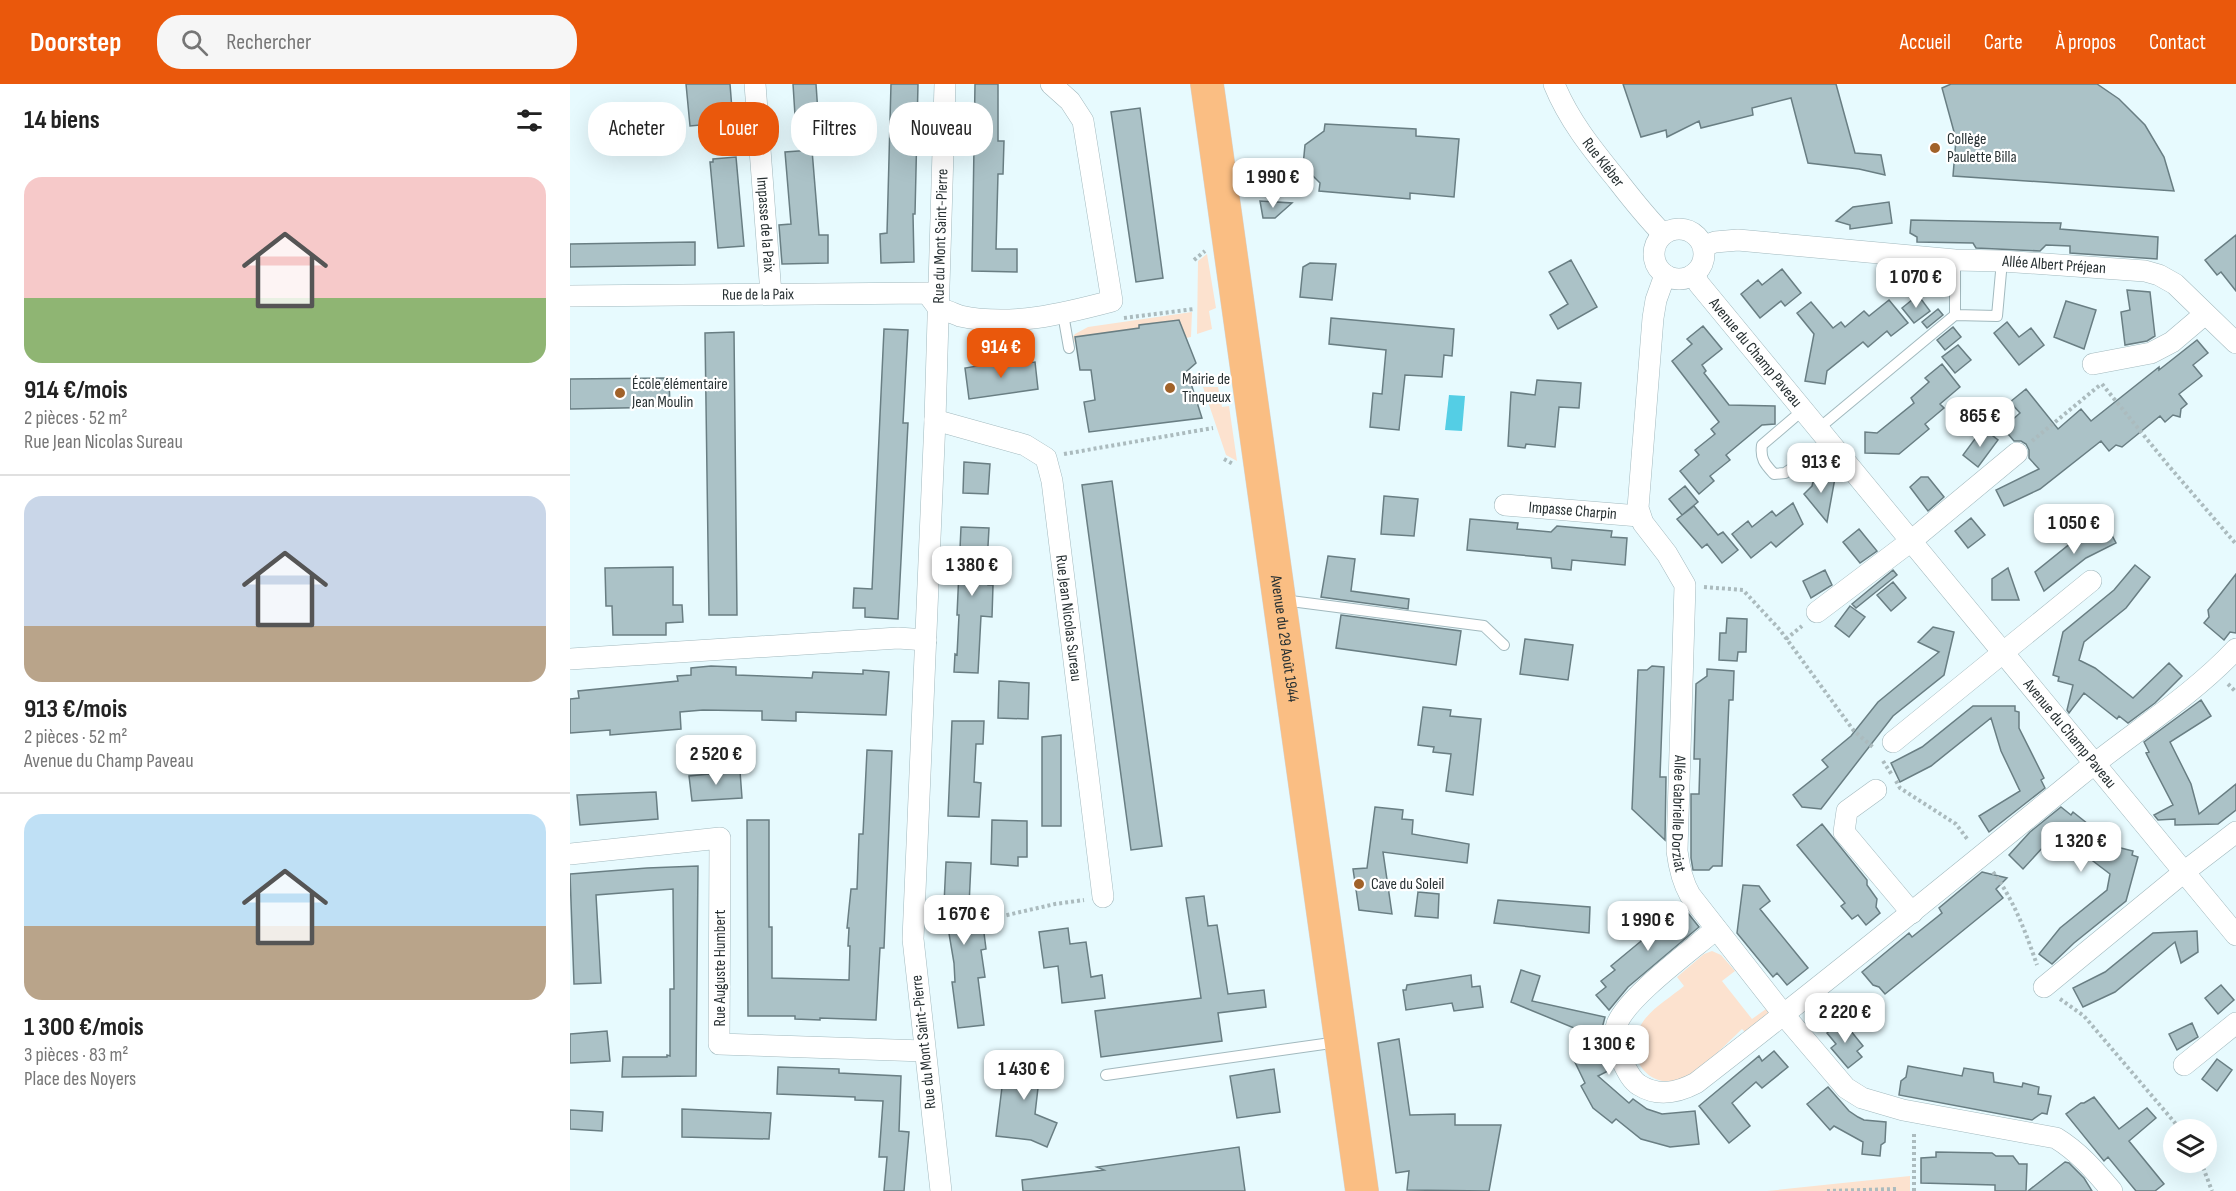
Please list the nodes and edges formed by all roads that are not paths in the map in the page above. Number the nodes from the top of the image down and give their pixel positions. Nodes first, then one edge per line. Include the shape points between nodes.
1 (755, 84) edge
2 (945, 84) edge
3 (1051, 84) edge
4 (1207, 84) edge
5 (1554, 84) edge
6 (1663, 234) junction
7 (1704, 246) junction
8 (1955, 260) junction
9 (2002, 261) junction
10 (1694, 274) junction
11 (1665, 275) junction
12 (771, 294) junction
13 (570, 296) edge
14 (939, 309) junction
15 (1063, 314) junction
16 (2205, 314) junction
17 (1955, 315) junction
18 (2236, 343) edge
19 (1069, 348) dead end
20 (2093, 364) road end
21 (1803, 410) junction
22 (935, 420) junction
23 (1824, 436) junction
24 (2017, 453) road end
25 (1505, 505) dead end
26 (1639, 516) junction
27 (1911, 541) junction
28 (2091, 581) dead end
29 (1279, 600) junction
30 (1817, 612) dead end
31 (926, 640) junction
32 (1504, 645) dead end
33 (2236, 649) edge
34 (2003, 652) junction
35 (570, 659) edge
36 (1884, 751) road end
37 (2095, 763) junction
38 (1876, 790) dead end
39 (2236, 832) edge
40 (570, 854) edge
41 (2184, 872) junction
42 (1103, 897) road end
43 (1912, 913) junction
44 (1716, 929) junction
45 (2236, 935) edge
46 (2044, 987) road end
47 (1784, 1015) junction
48 (2236, 1023) edge
49 (1341, 1041) junction
50 (924, 1051) junction
51 (2184, 1065) dead end
52 (1106, 1075) dead end
53 (941, 1191) edge
54 (1362, 1191) edge
55 (2112, 1191) edge

1 - 12 street, Impasse de la Paix
2 - 14 street, Rue du Mont Saint-Pierre
3 - 15 street via 1070,101 1083,121 1112,301
4 - 29 main road, Avenue du 29 Août 1944
5 - 6 street, Rue Kléber via 1588,144
6 - 7 street via 1678,228 1694,233
6 - 11 street via 1654,247 1655,263
7 - 8 street, Allée Albert Préjean via 1738,240
7 - 10 street via 1703,262
8 - 9 street, Allée Albert Préjean
8 - 17 lane
9 - 16 street, Allée Albert Préjean via 2145,271 2175,284
9 - 17 lane via 1997,316
10 - 11 street via 1679,279
10 - 21 street, Avenue du Champ Paveau
11 - 26 street via 1653,318
12 - 13 street, Rue de la Paix
12 - 14 street, Rue de la Paix via 927,293
14 - 15 street via 989,319
14 - 22 street, Rue du Mont Saint-Pierre
15 - 19 lane
16 - 18 street, Allée Albert Préjean
16 - 20 street via 2172,342 2151,353
17 - 23 lane
21 - 23 street, Avenue du Champ Paveau
21 - 23 lane via 1762,445 1760,455 1764,463 1774,474 1785,473
22 - 31 street, Rue du Mont Saint-Pierre
22 - 42 street, Rue Jean Nicolas Sureau via 1025,445 1046,458
23 - 27 street, Avenue du Champ Paveau
24 - 27 street
25 - 26 street, Impasse Charpin
26 - 44 street, Allée Gabrielle Dorziat via 1685,585 1677,851 1684,884
27 - 30 street
27 - 34 street, Avenue du Champ Paveau
28 - 34 street
29 - 32 lane via 1484,626
29 - 49 main road, Avenue du 29 Août 1944
31 - 35 street via 898,638
31 - 50 street, Rue du Mont Saint-Pierre via 913,925
33 - 37 street via 2216,671
34 - 36 street
34 - 37 street, Avenue du Champ Paveau
37 - 41 street, Avenue du Champ Paveau
37 - 43 street
38 - 43 street via 1847,811 1844,832
39 - 41 street
40 - 50 street, Rue Auguste Humbert via 720,838 719,1044
41 - 45 street, Avenue du Champ Paveau
41 - 46 street
43 - 47 street
44 - 47 street, Allée Gabrielle Dorziat
44 - 47 street via 1622,1013 1615,1038 1628,1073 1649,1090 1668,1093 1686,1089
47 - 55 street, Allée Gabrielle Dorziat via 1846,1088 1862,1098 1881,1105 2056,1138 2085,1160
48 - 51 street
49 - 52 lane
49 - 54 main road, Avenue du 29 Août 1944
50 - 53 street, Rue du Mont Saint-Pierre

